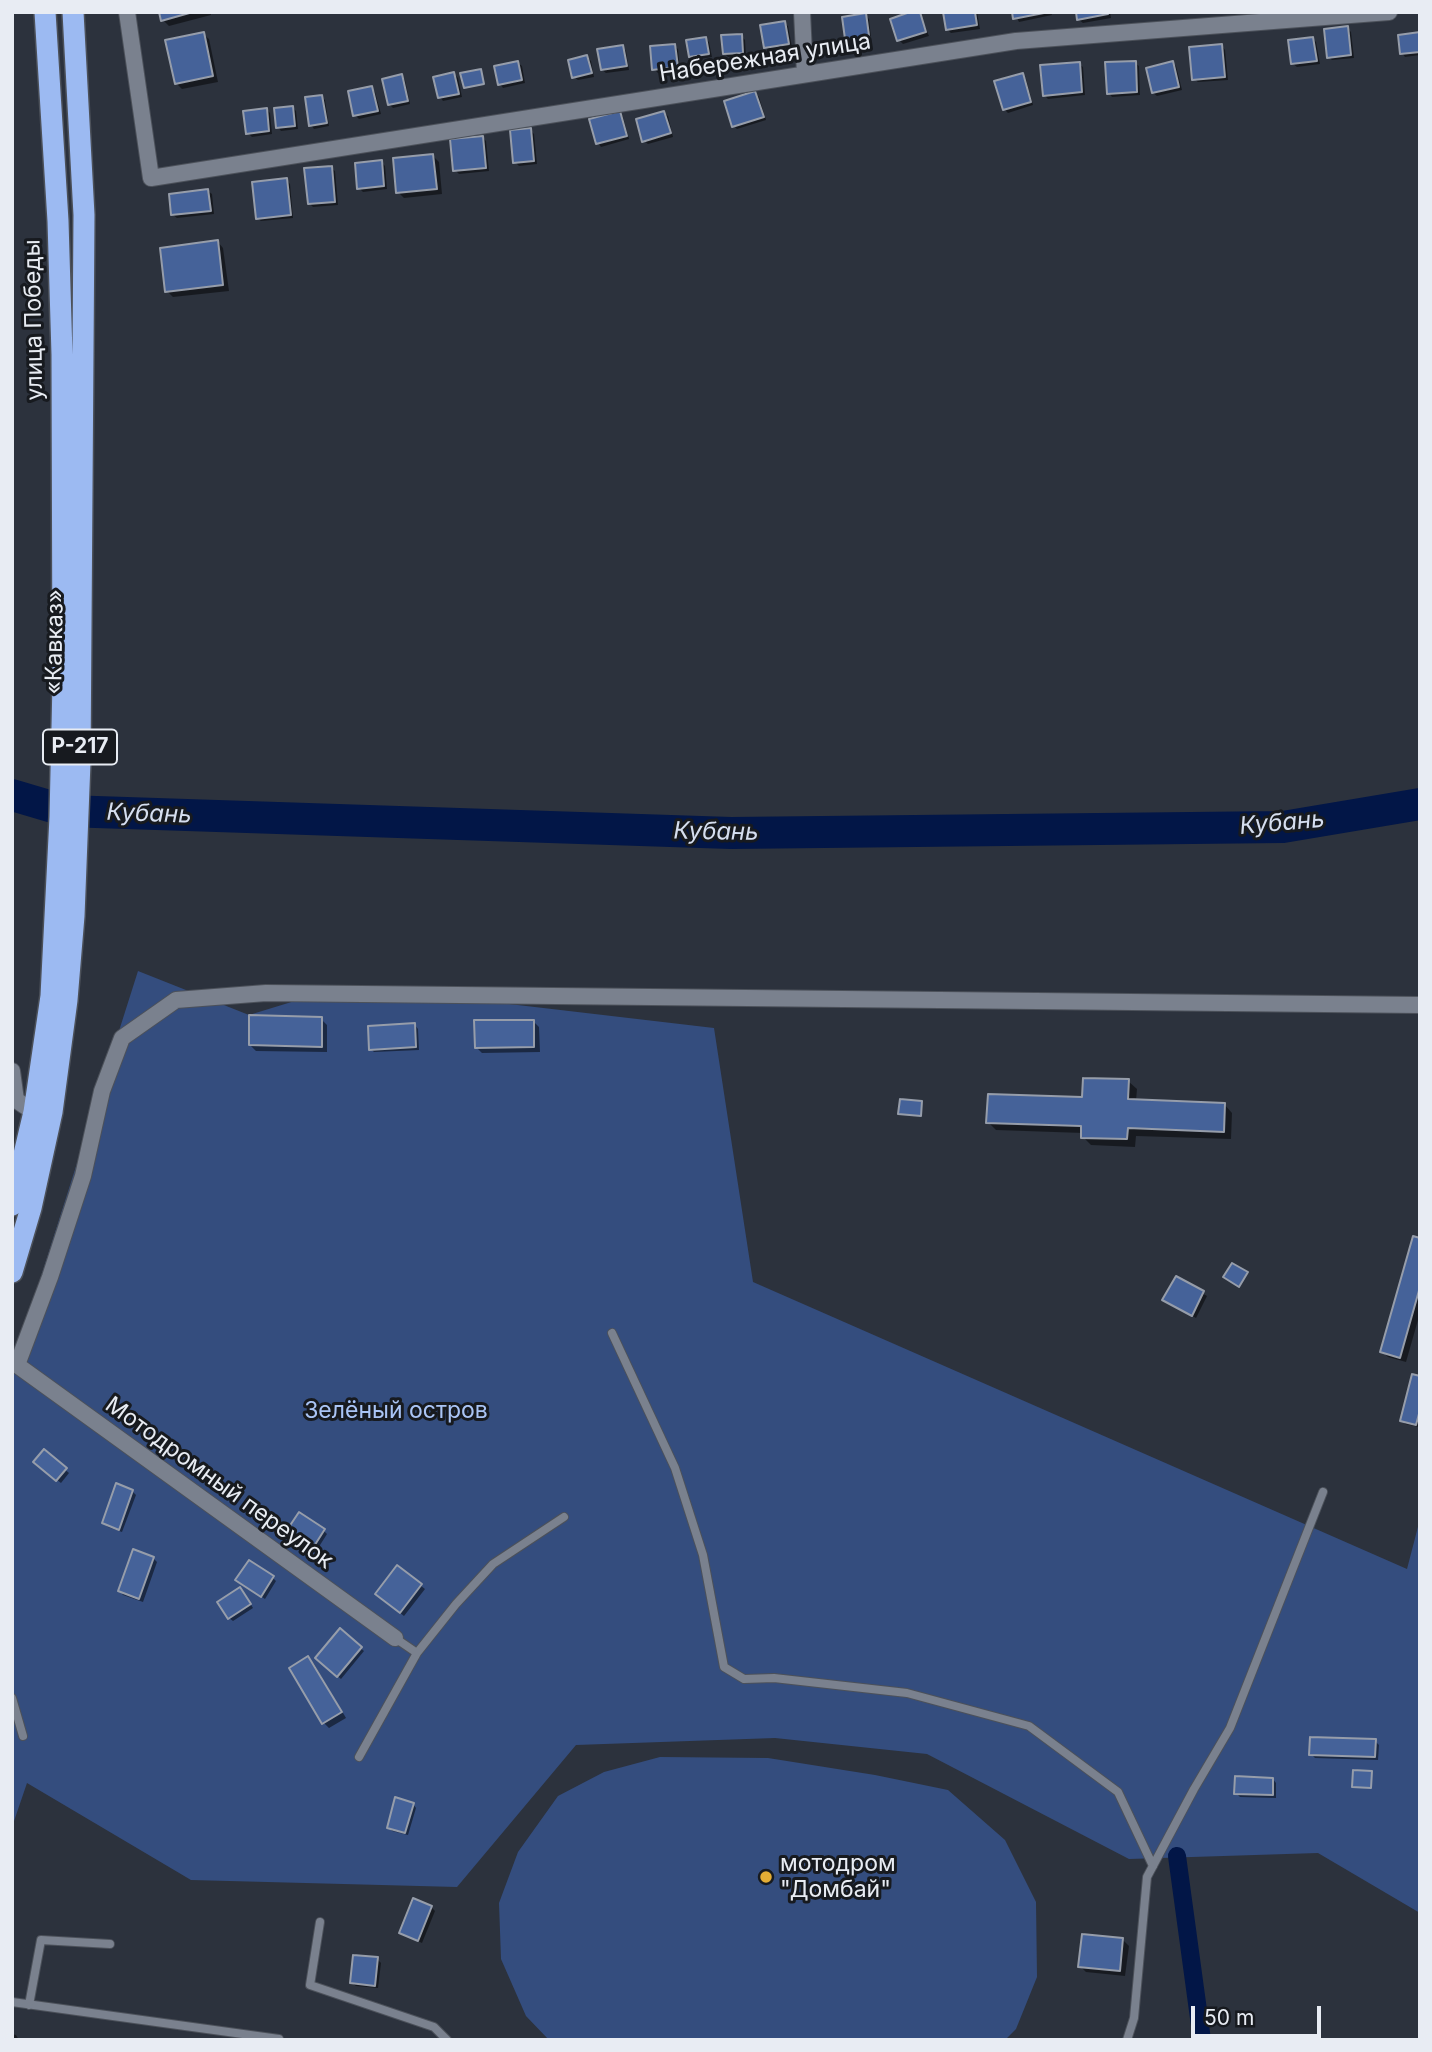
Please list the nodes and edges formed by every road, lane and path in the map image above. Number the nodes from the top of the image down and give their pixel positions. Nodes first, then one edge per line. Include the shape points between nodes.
1 (46, 12) edge
2 (73, 12) edge
3 (127, 12) edge
4 (802, 12) edge
5 (1389, 12) edge
6 (805, 74) junction
7 (83, 494) joint
8 (62, 501) joint
9 (59, 998) junction
10 (1420, 1005) edge
11 (12, 1071) edge
12 (34, 1111) junction
13 (12, 1205) edge
14 (12, 1272) edge
15 (612, 1333) dead end
16 (15, 1364) edge
17 (1323, 1492) dead end
18 (564, 1517) dead end
19 (395, 1638) joint
20 (417, 1653) junction
21 (12, 1698) edge
22 (23, 1736) dead end
23 (359, 1757) dead end
24 (1153, 1866) junction
25 (320, 1922) dead end
26 (110, 1944) dead end
27 (12, 2003) edge
28 (29, 2005) junction
29 (279, 2039) edge
30 (447, 2040) edge
31 (1127, 2040) edge

1 - 8 highway, улица Победы / Р-217 via 58,221
2 - 7 highway, улица Победы / Р-217 via 85,215
3 - 6 street, Набережная улица via 151,178
4 - 6 street
5 - 6 street, Набережная улица via 1016,41
7 - 9 highway, «Кавказ» / Р-217 via 80,762
8 - 9 highway, «Кавказ» / Р-217
9 - 12 highway, Р-217
9 - 14 highway, Р-217 via 52,1112
10 - 16 street via 266,993 176,1000 121,1038 102,1091 83,1176
11 - 12 street via 16,1100
12 - 13 highway, Р-217
15 - 24 lane via 675,1468 703,1555 724,1667 744,1679 774,1678 907,1693 1029,1726 1118,1792
16 - 19 street, Мотодромный переулок
17 - 24 lane via 1230,1728
18 - 20 lane via 493,1564
19 - 20 lane
20 - 23 lane
21 - 22 lane
24 - 31 lane via 1147,1877 1134,2018
25 - 30 lane via 310,1985 434,2027
26 - 28 lane via 41,1940
27 - 28 lane
28 - 29 lane

